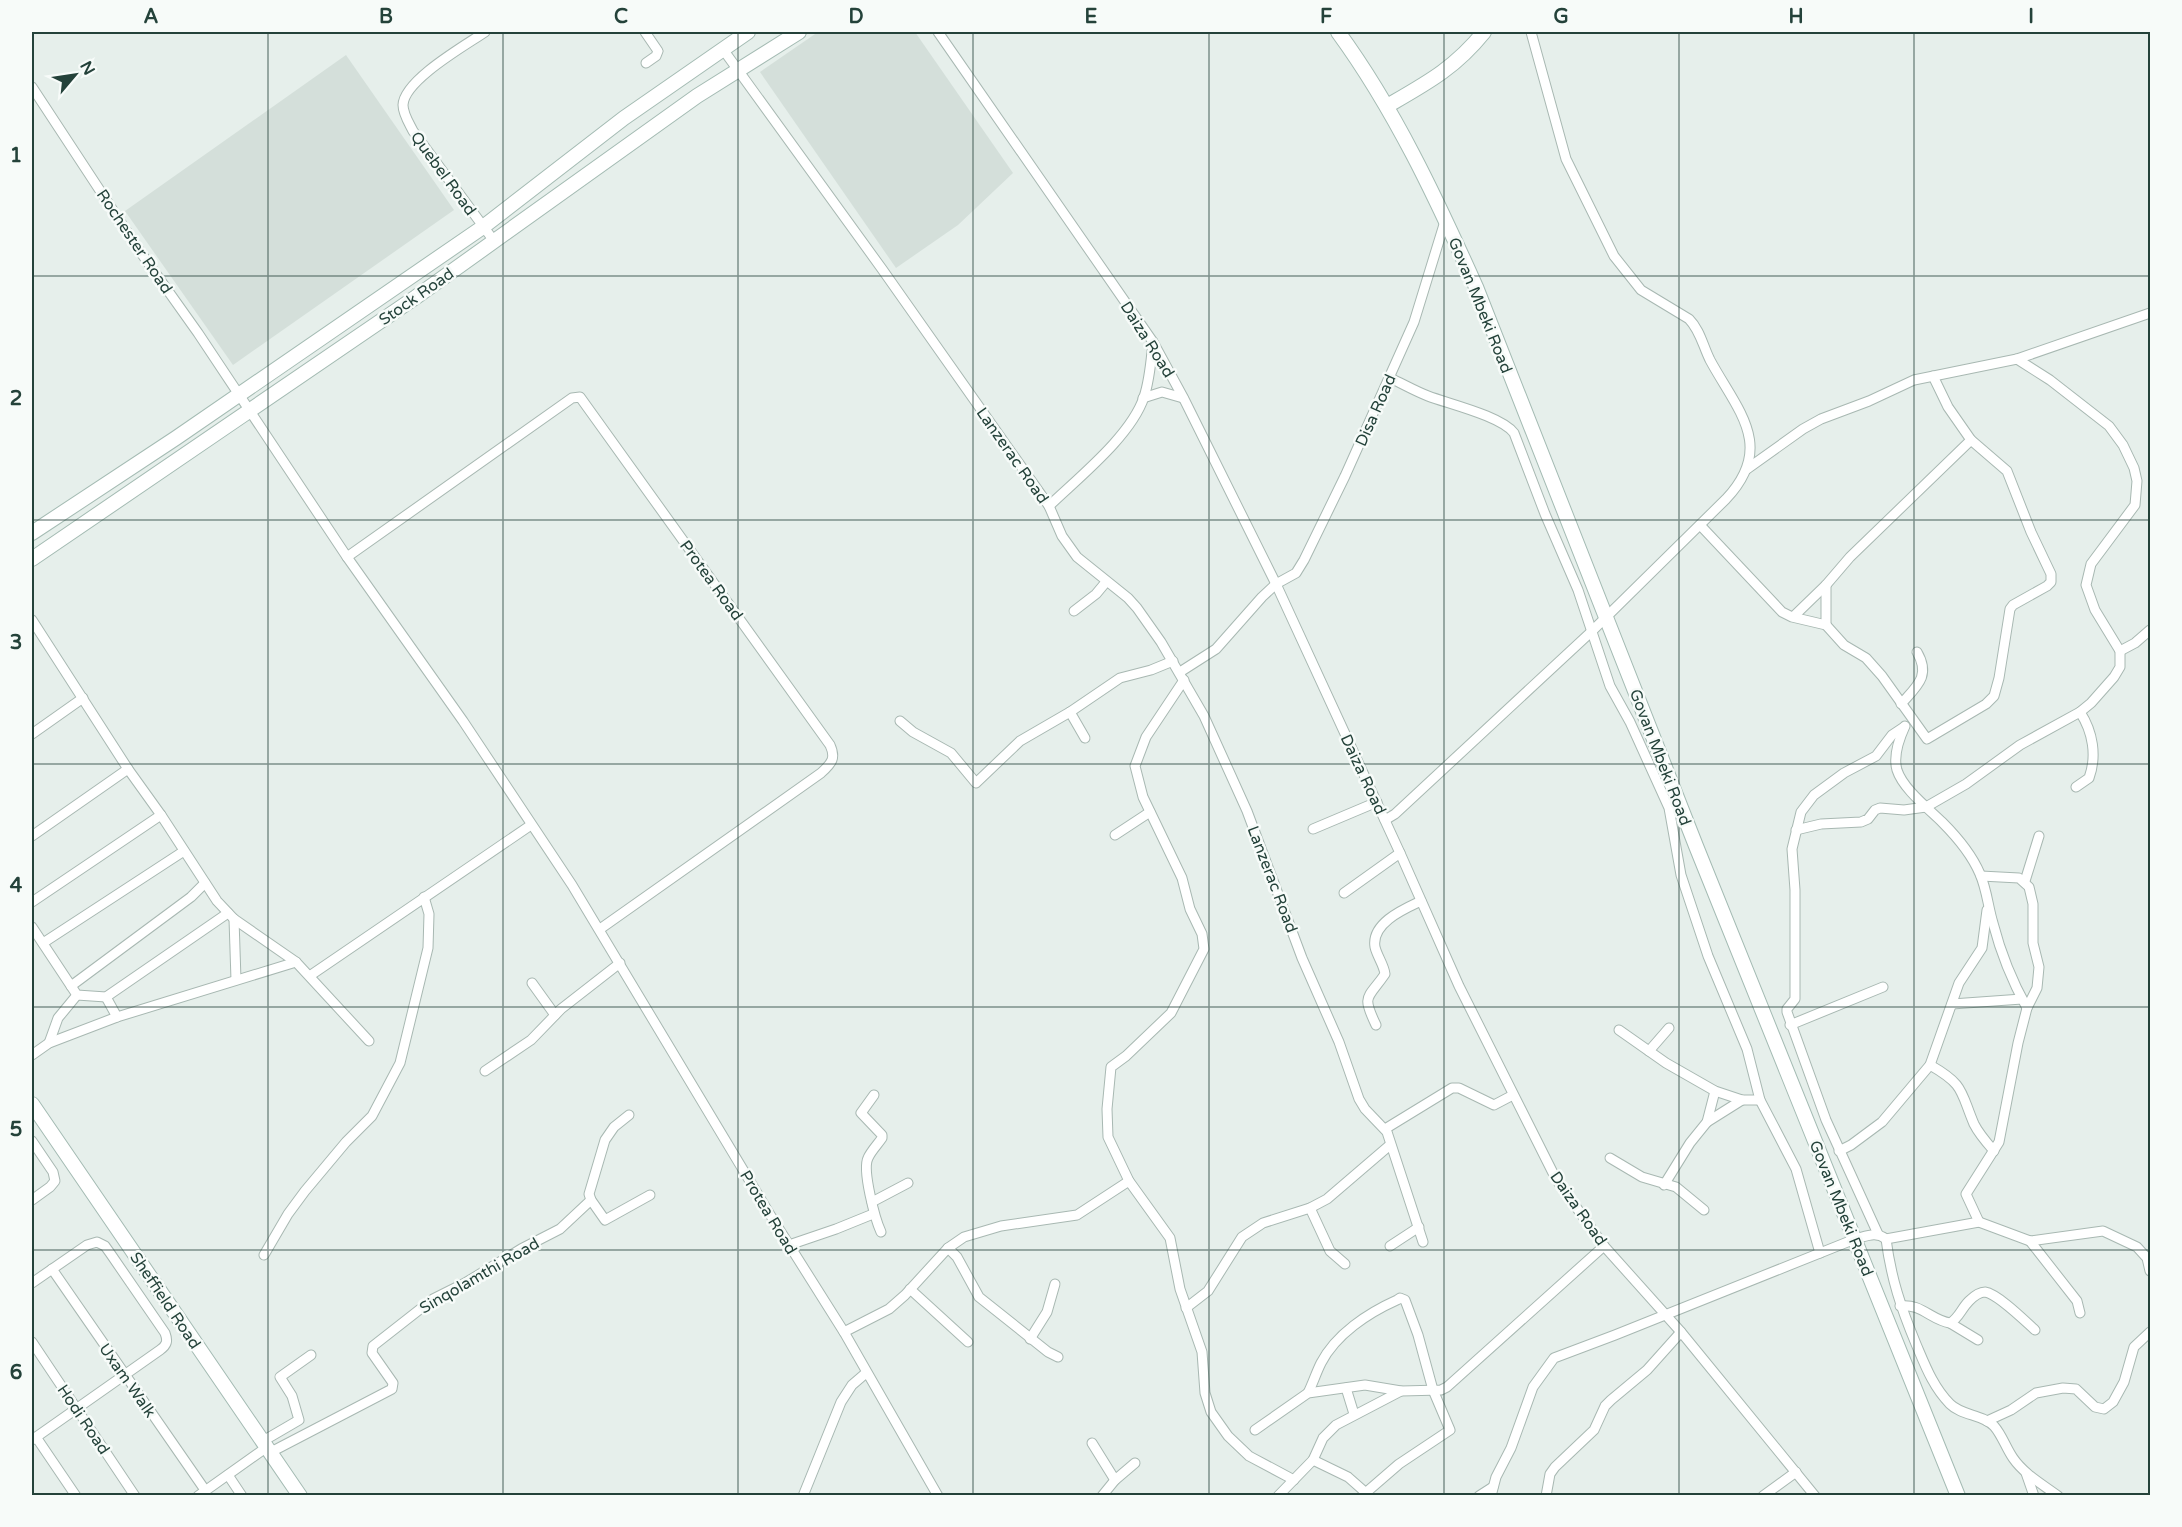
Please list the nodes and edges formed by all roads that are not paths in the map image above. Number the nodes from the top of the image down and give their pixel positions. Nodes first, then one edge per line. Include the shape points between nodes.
1 (485, 32) edge
2 (645, 32) edge
3 (748, 32) edge
4 (799, 32) edge
5 (938, 32) edge
6 (1338, 32) edge
7 (1484, 32) edge
8 (1531, 32) edge
9 (722, 48) junction
10 (646, 63) dead end
11 (739, 70) junction
12 (32, 87) edge
13 (1387, 106) junction
14 (1446, 219) junction
15 (483, 227) junction
16 (494, 242) junction
17 (2151, 313) edge
18 (1153, 342) junction
19 (2017, 359) junction
20 (1933, 376) junction
21 (1390, 378) junction
22 (240, 395) junction
23 (1143, 398) junction
24 (1184, 399) junction
25 (250, 410) junction
26 (1971, 440) junction
27 (1747, 469) junction
28 (1049, 506) junction
29 (1700, 525) junction
30 (32, 533) edge
31 (347, 556) junction
32 (32, 559) edge
33 (1106, 582) junction
34 (1276, 584) junction
35 (1826, 585) junction
36 (1074, 610) dead end
37 (1794, 616) junction
38 (1606, 617) junction
39 (32, 620) edge
40 (1826, 625) junction
41 (2151, 630) edge
42 (1591, 632) junction
43 (35, 633) edge
44 (2120, 651) junction
45 (1917, 652) dead end
46 (1173, 661) junction
47 (1182, 676) junction
48 (83, 698) junction
49 (1901, 704) junction
50 (1070, 712) junction
51 (2080, 712) junction
52 (1912, 717) junction
53 (900, 721) dead end
54 (1904, 727) junction
55 (32, 734) edge
56 (1085, 738) dead end
57 (128, 769) junction
58 (2076, 787) dead end
59 (1377, 802) junction
60 (1926, 807) junction
61 (1150, 812) junction
62 (161, 815) junction
63 (1385, 820) junction
64 (531, 825) junction
65 (1313, 830) dead end
66 (1796, 830) junction
67 (1115, 835) dead end
68 (32, 836) edge
69 (2039, 836) dead end
70 (184, 851) junction
71 (1401, 853) junction
72 (1981, 876) junction
73 (2025, 881) junction
74 (205, 883) junction
75 (1344, 893) dead end
76 (424, 897) junction
77 (1421, 901) junction
78 (32, 902) edge
79 (1988, 902) junction
80 (231, 916) junction
81 (32, 927) edge
82 (600, 929) junction
83 (42, 943) junction
84 (296, 962) junction
85 (620, 963) junction
86 (311, 975) junction
87 (236, 980) junction
88 (532, 982) dead end
89 (71, 986) junction
90 (1882, 987) dead end
91 (77, 995) junction
92 (106, 997) junction
93 (2022, 999) junction
94 (1952, 1004) junction
95 (2027, 1008) junction
96 (555, 1015) junction
97 (117, 1017) junction
98 (1376, 1025) dead end
99 (1790, 1025) junction
100 (1669, 1028) dead end
101 (1619, 1030) dead end
102 (369, 1041) dead end
103 (49, 1042) junction
104 (1649, 1051) junction
105 (32, 1055) edge
106 (1930, 1065) junction
107 (485, 1071) dead end
108 (1715, 1091) junction
109 (874, 1095) dead end
110 (1513, 1095) junction
111 (1742, 1100) junction
112 (1760, 1100) junction
113 (32, 1104) edge
114 (629, 1115) dead end
115 (1707, 1122) junction
116 (1385, 1129) junction
117 (32, 1141) edge
118 (1390, 1144) junction
119 (1839, 1151) junction
120 (1994, 1151) junction
121 (1610, 1158) dead end
122 (1129, 1181) junction
123 (908, 1183) dead end
124 (1664, 1185) junction
125 (650, 1195) dead end
126 (32, 1200) edge
127 (591, 1200) junction
128 (872, 1202) junction
129 (1310, 1208) junction
130 (1704, 1210) dead end
131 (873, 1214) junction
132 (1979, 1222) junction
133 (1419, 1227) junction
134 (881, 1232) dead end
135 (1882, 1237) junction
136 (1855, 1239) junction
137 (2030, 1241) junction
138 (1423, 1242) dead end
139 (789, 1245) junction
140 (1390, 1246) dead end
141 (1604, 1246) junction
142 (948, 1248) junction
143 (1820, 1253) junction
144 (264, 1255) dead end
145 (1345, 1264) dead end
146 (52, 1269) junction
147 (2151, 1271) edge
148 (32, 1283) edge
149 (1055, 1284) dead end
150 (910, 1289) junction
151 (1900, 1306) junction
152 (1186, 1308) junction
153 (2080, 1313) dead end
154 (1665, 1314) junction
155 (1950, 1323) junction
156 (2035, 1330) dead end
157 (844, 1332) junction
158 (1681, 1332) junction
159 (2151, 1332) edge
160 (1030, 1339) junction
161 (1978, 1340) dead end
162 (32, 1342) edge
163 (968, 1342) dead end
164 (311, 1355) dead end
165 (1058, 1357) dead end
166 (866, 1373) junction
167 (124, 1375) junction
168 (1346, 1388) junction
169 (1401, 1390) junction
170 (1433, 1390) junction
171 (1308, 1394) junction
172 (77, 1408) junction
173 (1354, 1414) junction
174 (1987, 1421) junction
175 (1255, 1430) dead end
176 (34, 1438) edge
177 (1092, 1443) dead end
178 (267, 1446) junction
179 (1313, 1460) junction
180 (1135, 1463) dead end
181 (1796, 1472) junction
182 (2026, 1473) junction
183 (228, 1475) junction
184 (1115, 1480) junction
185 (1294, 1480) junction
186 (1492, 1491) edge
187 (202, 1493) edge
188 (1363, 1494) edge
189 (76, 1496) edge
190 (135, 1496) edge
191 (242, 1496) edge
192 (300, 1496) edge
193 (803, 1496) edge
194 (938, 1496) edge
195 (1102, 1496) edge
196 (1278, 1496) edge
197 (1479, 1496) edge
198 (1546, 1496) edge
199 (1763, 1496) edge
200 (1815, 1496) edge
201 (1958, 1496) edge
202 (2034, 1496) edge
203 (2058, 1496) edge

1 - 15 street, Quebel Road via 422,76 403,102 413,131
2 - 10 street via 657,51
3 - 9 main road, Stock Road
4 - 11 main road, Stock Road
5 - 18 street, Daiza Road
6 - 13 main road, Govan Mbeki Road
7 - 13 main road via 1448,70
8 - 27 street via 1566,159 1598,225 1614,256 1641,291 1695,325 1710,361 1746,424 1751,450
9 - 11 street, Lanzerac Road
9 - 15 main road, Stock Road
11 - 16 main road, Stock Road via 688,102
11 - 28 street, Lanzerac Road
12 - 22 street, Rochester Road
13 - 14 main road, Govan Mbeki Road
14 - 21 street, Disa Road via 1414,322
14 - 38 main road, Govan Mbeki Road
15 - 16 street, Quebel Road
15 - 22 main road, Stock Road
16 - 25 main road, Stock Road
17 - 19 street
18 - 23 street
18 - 24 street, Daiza Road
19 - 20 street
19 - 44 street via 2109,426 2134,468 2138,481 2135,505 2091,564 2086,585 2095,610
20 - 26 street
20 - 27 street via 1914,380 1821,419
21 - 34 street, Disa Road via 1304,560 1296,573
21 - 42 street via 1513,431 1578,590
22 - 25 street, Rochester Road
22 - 30 main road, Stock Road
23 - 24 street via 1162,392
23 - 28 street via 1125,430
24 - 34 street, Daiza Road
25 - 31 street, Protea Road
25 - 32 main road, Stock Road
26 - 35 street
26 - 52 street via 2010,475 2050,582 2010,609 1999,678 1990,701 1927,739
27 - 29 street via 1733,492
28 - 33 street, Lanzerac Road via 1067,545
29 - 37 street via 1782,612
29 - 38 street
31 - 64 street, Protea Road
31 - 82 street, Protea Road via 572,398 580,397 830,745 833,760 821,772
33 - 36 street
33 - 46 street, Lanzerac Road via 1137,608
34 - 47 street, Disa Road via 1216,649
34 - 59 street, Daiza Road
35 - 37 street
35 - 40 street
37 - 40 street
38 - 42 street
38 - 136 main road, Govan Mbeki Road
39 - 43 street
40 - 49 street via 1844,645 1872,663
41 - 44 street
42 - 63 street
42 - 112 street via 1610,686 1669,808 1681,875 1708,956 1747,1049
43 - 48 street
44 - 51 street via 2118,671
45 - 49 street via 1923,662 1923,675
46 - 47 street, Lanzerac Road
46 - 50 street via 1120,678
47 - 61 street via 1137,758 1137,774
47 - 116 street, Lanzerac Road via 1212,730 1247,811 1361,1104
48 - 55 street
48 - 57 street
49 - 52 street
50 - 53 street via 1020,741 976,783 951,753
50 - 56 street
51 - 58 street via 2091,733 2093,762 2089,778
51 - 60 street via 2020,745
52 - 54 street
54 - 60 street via 1897,749 1898,772
54 - 66 street via 1892,735 1876,756 1815,795 1805,805
57 - 62 street
57 - 68 street
59 - 63 street, Daiza Road
59 - 65 street
60 - 66 street via 1878,808 1861,822
60 - 72 street via 1971,856
61 - 67 street
61 - 122 street via 1182,878 1204,949 1172,1013 1109,1071 1107,1132
62 - 70 street
62 - 78 street
63 - 71 street, Daiza Road
64 - 76 street
64 - 82 street, Protea Road
66 - 99 street via 1792,854 1795,997 1787,1010
69 - 73 street
70 - 74 street
70 - 83 street
71 - 75 street
71 - 77 street, Daiza Road
72 - 73 street
72 - 79 street
73 - 95 street via 2033,904 2033,939 2039,967 2037,988
74 - 80 street
74 - 89 street
76 - 86 street
76 - 144 street via 429,914 428,948 400,1063 372,1116 305,1191
77 - 98 street via 1388,921 1376,937 1385,974 1367,1001
77 - 110 street, Daiza Road
79 - 93 street via 2004,963
79 - 94 street via 1982,948 1961,978
80 - 84 street
80 - 87 street
80 - 92 street
81 - 83 street
82 - 85 street, Protea Road
83 - 89 street
84 - 86 street
84 - 87 street
85 - 96 street
85 - 139 street, Protea Road
86 - 102 street
87 - 97 street
88 - 96 street
89 - 91 street
90 - 99 street
91 - 92 street
91 - 103 street via 58,1017
92 - 97 street
93 - 94 street
93 - 95 street
94 - 106 street
95 - 120 street
96 - 107 street via 531,1040
97 - 103 street
99 - 119 street
100 - 104 street
101 - 104 street
103 - 105 street
104 - 108 street
106 - 119 street via 1882,1122
106 - 120 street via 1959,1086 1976,1128
108 - 111 street
108 - 115 street
109 - 128 street via 861,1113 882,1135 867,1158
110 - 116 street via 1494,1105 1455,1087
110 - 141 street, Daiza Road via 1556,1179
111 - 112 street
111 - 115 street
112 - 143 street via 1796,1169
113 - 178 main road, Sheffield Road
114 - 127 street via 605,1140 589,1194
115 - 124 street
116 - 118 street
117 - 126 street via 55,1181
118 - 129 street via 1338,1191
118 - 133 street
119 - 135 street
120 - 132 street via 1966,1194
121 - 124 street
122 - 142 street via 1077,1215 982,1230
122 - 152 street via 1170,1238
123 - 128 street
124 - 130 street via 1680,1190
125 - 127 street via 605,1220
127 - 178 street, Sinqolamthi Road via 560,1229 433,1299 373,1346 372,1353 393,1383 392,1389
128 - 131 street
129 - 145 street via 1330,1251
129 - 152 street via 1263,1223 1242,1237 1208,1291
131 - 134 street
131 - 139 street
132 - 135 street
132 - 137 street
133 - 138 street
133 - 140 street
135 - 136 street
135 - 151 street
136 - 143 street
136 - 201 main road, Govan Mbeki Road
137 - 147 street via 2103,1231 2137,1247 2147,1258
137 - 153 street via 2077,1301
139 - 157 street, Protea Road
141 - 154 street, Daiza Road
141 - 170 street via 1452,1383
142 - 150 street
142 - 160 street via 980,1297
143 - 154 street
146 - 148 street
146 - 167 street, Uxam Walk
146 - 167 street via 87,1245 97,1242 105,1246 165,1333 167,1343
149 - 160 street via 1047,1312
150 - 157 street via 888,1309
150 - 163 street
151 - 155 street via 1917,1307
151 - 174 street via 1923,1363 1943,1396 1958,1410
152 - 185 street via 1202,1352 1207,1401 1217,1421 1249,1456
154 - 158 street, Daiza Road
154 - 186 street via 1554,1358 1533,1387
155 - 156 street via 1970,1299 1984,1292
155 - 161 street
157 - 166 street, Protea Road
158 - 181 street, Daiza Road
158 - 198 street via 1647,1370 1605,1406 1594,1430 1550,1474
159 - 174 street via 2134,1347 2124,1382 2104,1409 2095,1407 2076,1389 2063,1388 2036,1393
160 - 165 street
162 - 172 street, Hodi Road
164 - 178 street via 280,1377 292,1396 299,1420
166 - 193 street via 841,1402
166 - 194 street, Protea Road
167 - 172 street
167 - 187 street, Uxam Walk
168 - 169 street via 1365,1385
168 - 171 street
168 - 173 street
169 - 170 street
169 - 173 street
170 - 171 street via 1411,1313 1400,1298 1335,1343
170 - 188 street via 1450,1430
171 - 175 street
172 - 176 street
172 - 190 street, Hodi Road
173 - 179 street via 1328,1432
174 - 182 street
176 - 189 street
177 - 184 street
178 - 183 street, Sinqolamthi Road
178 - 192 main road, Sheffield Road
179 - 185 street
179 - 188 street via 1348,1477
180 - 184 street
181 - 199 street
181 - 200 street, Daiza Road
182 - 202 street
182 - 203 street
183 - 187 street, Sinqolamthi Road
183 - 191 street
184 - 195 street
185 - 196 street
186 - 197 street

